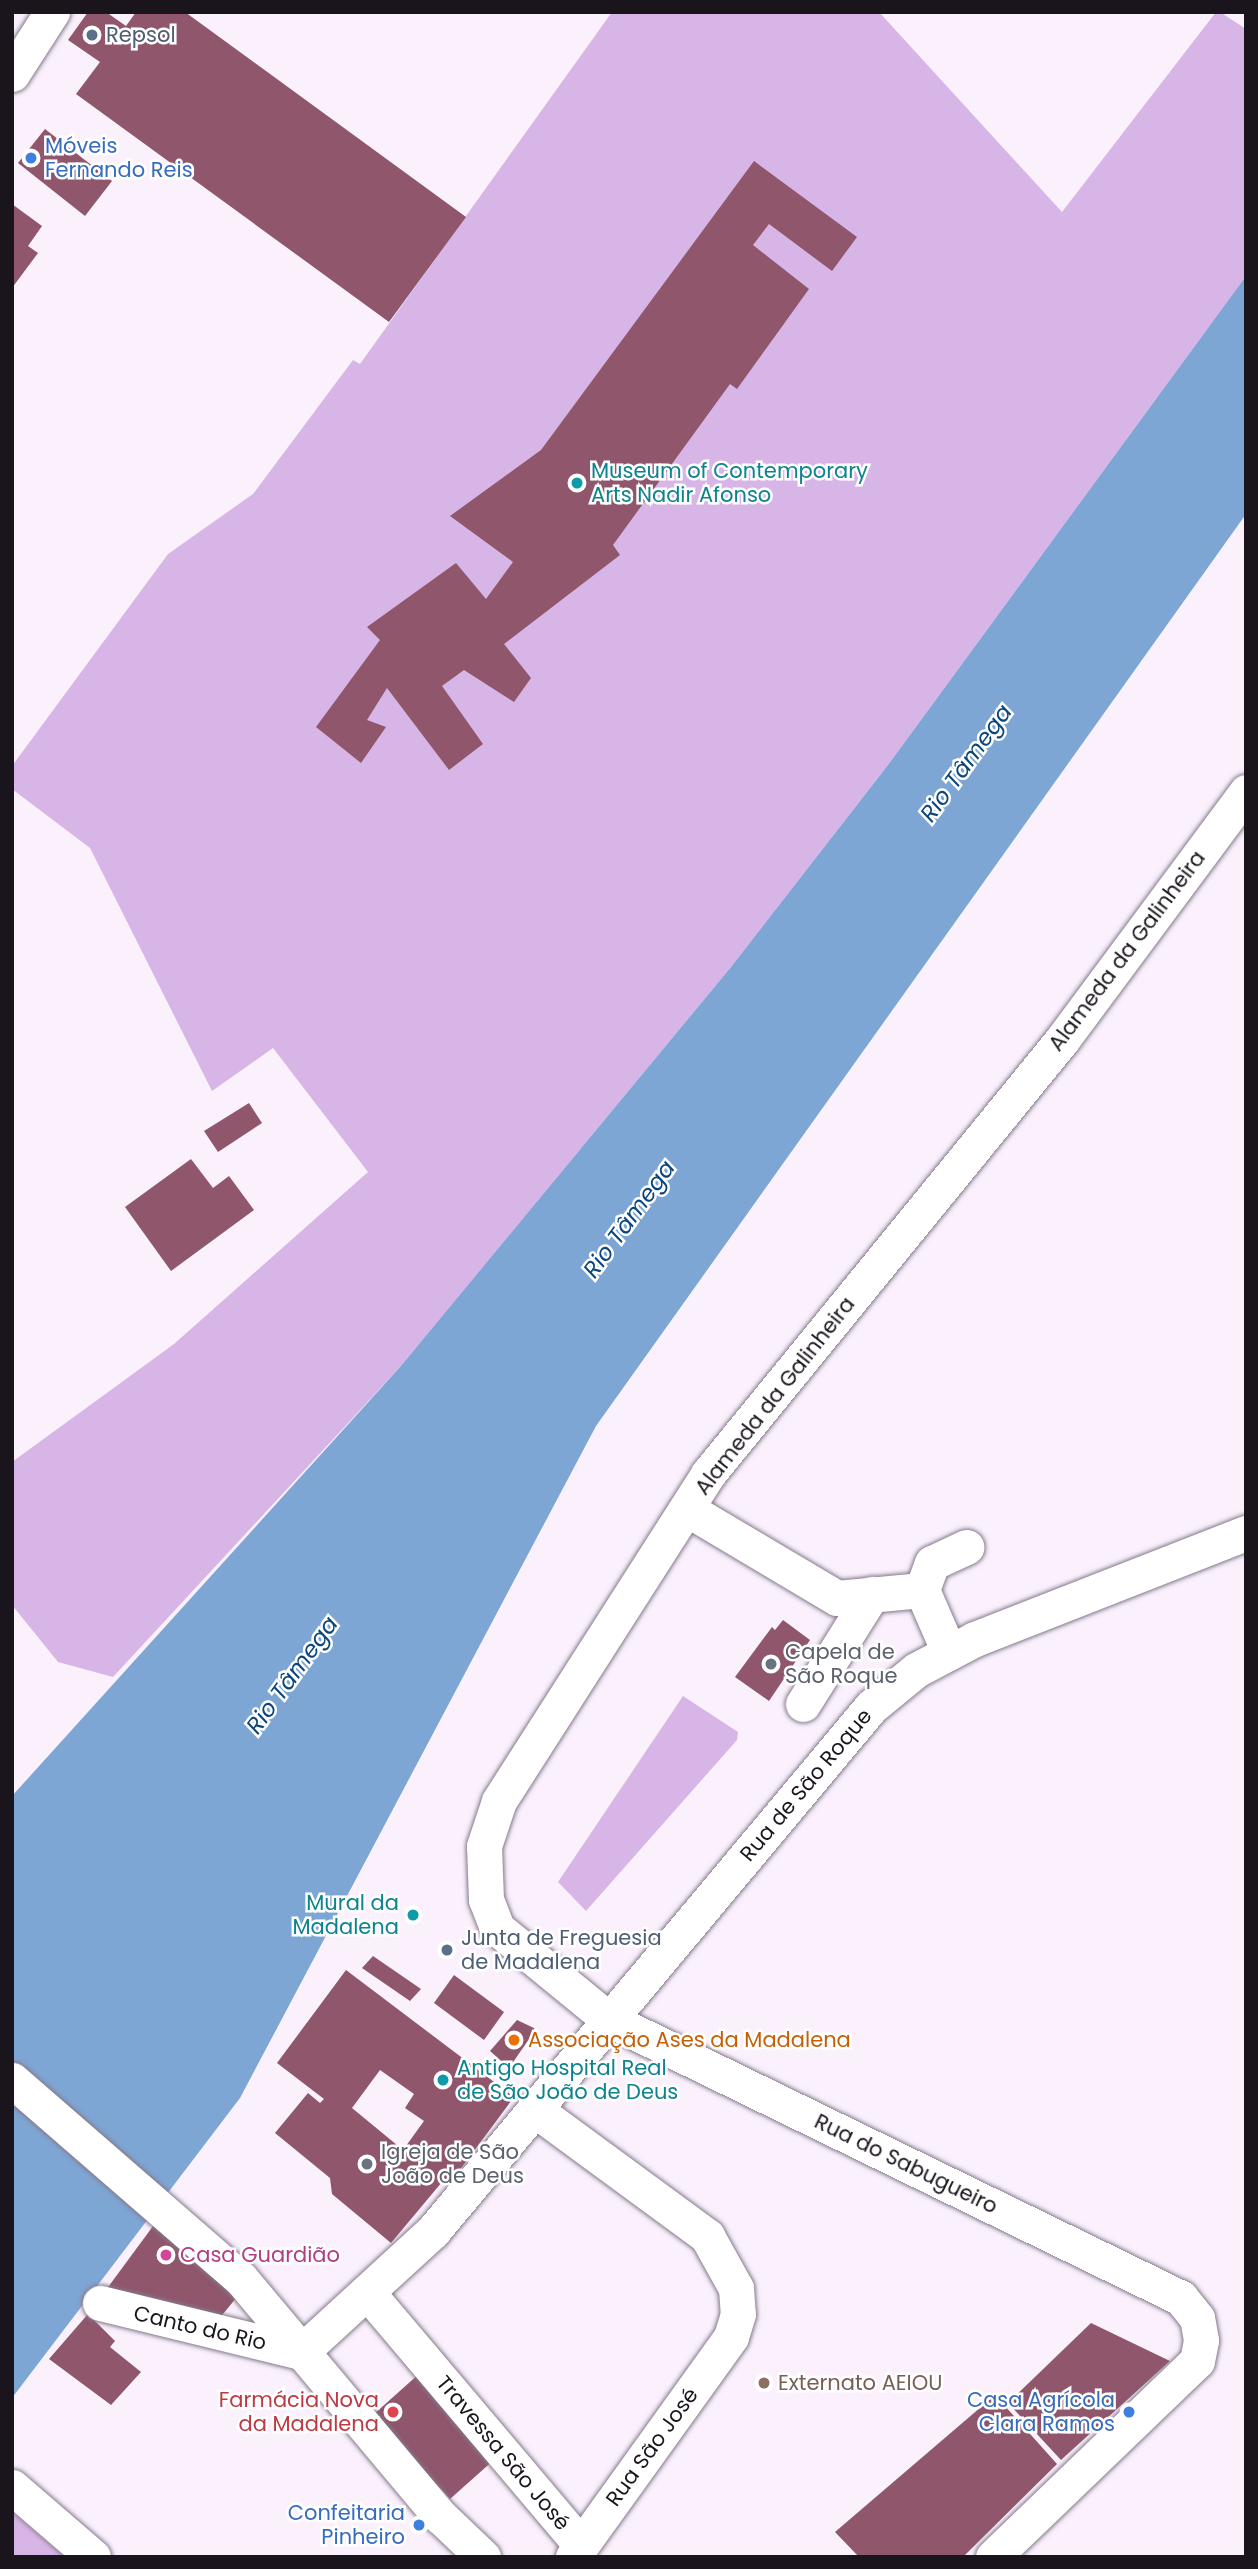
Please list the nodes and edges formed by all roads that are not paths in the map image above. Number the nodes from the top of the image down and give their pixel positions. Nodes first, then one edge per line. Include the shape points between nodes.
1 (38, 17) edge
2 (12, 74) edge
3 (1246, 792) edge
4 (687, 1509) junction
5 (1246, 1533) edge
6 (966, 1547) dead end
7 (922, 1590) junction
8 (872, 1594) junction
9 (949, 1652) junction
10 (803, 1704) dead end
11 (608, 2019) junction
12 (12, 2080) edge
13 (534, 2109) junction
14 (367, 2292) junction
15 (100, 2303) dead end
16 (301, 2352) junction
17 (12, 2487) edge
18 (577, 2551) edge
19 (93, 2557) edge
20 (483, 2557) edge
21 (993, 2557) edge

1 - 2 street
3 - 4 street, Alameda da Galinheira via 1062,1040 708,1474
4 - 8 street via 836,1598
4 - 11 street, Alameda da Galinheira via 499,1801 484,1846 486,1900 497,1928
5 - 9 street, Rua de São Roque
6 - 7 street via 932,1563
7 - 8 street
7 - 9 street
8 - 10 street
9 - 11 street, Rua de São Roque via 916,1670 871,1707
11 - 13 street, Rua de São Roque
11 - 21 street, Rua do Sabugueiro via 1181,2298 1197,2318 1197,2361
12 - 16 street via 242,2279
13 - 14 street, Rua de São Roque via 433,2231
13 - 18 street, Rua São José via 707,2236 736,2288 738,2314 731,2337
14 - 16 street, Rua de São Roque
14 - 18 street, Travessa São José
15 - 16 street, Canto do Rio
16 - 20 street via 441,2516
17 - 19 street

